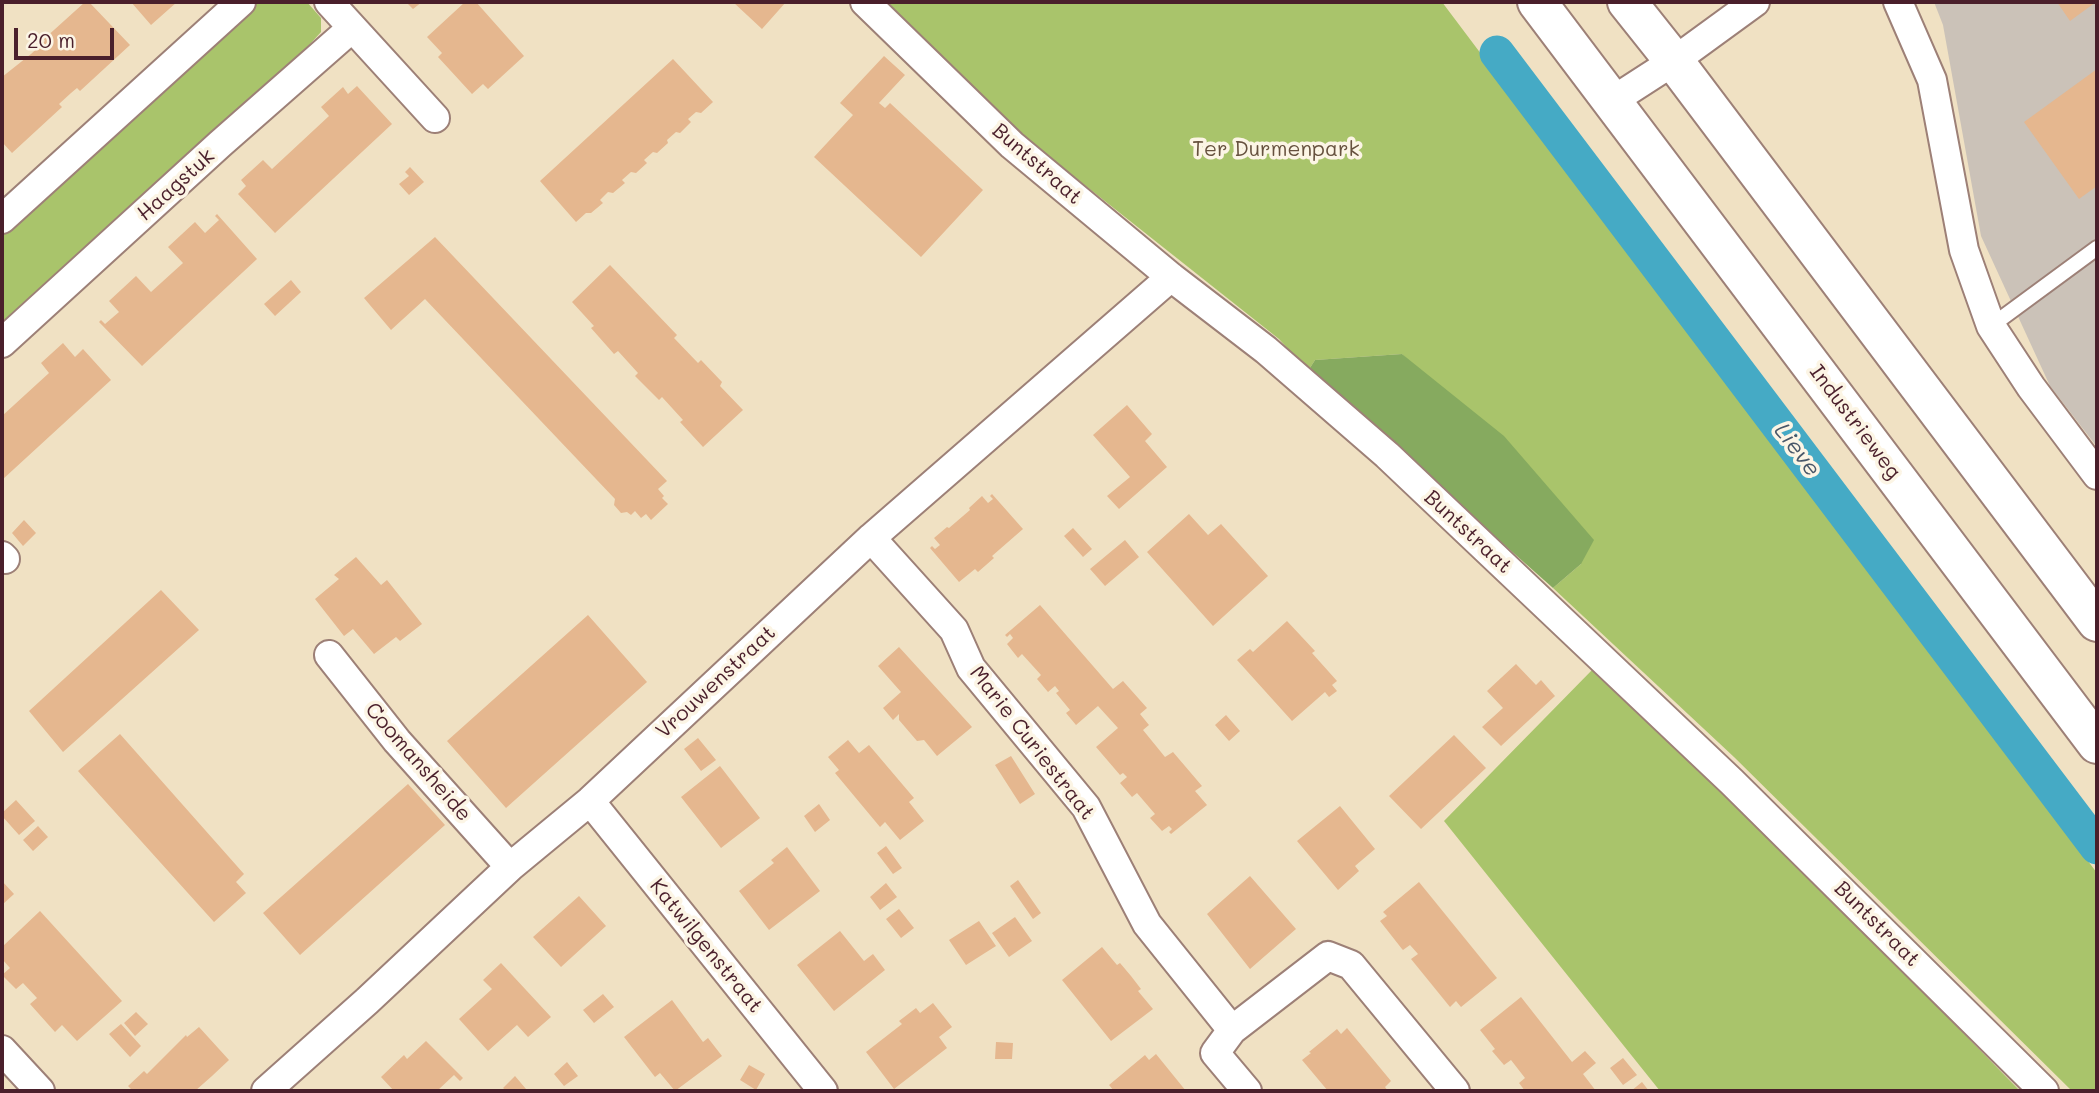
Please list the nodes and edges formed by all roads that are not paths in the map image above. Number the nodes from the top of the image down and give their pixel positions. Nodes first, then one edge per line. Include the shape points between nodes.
1 (241, 2) edge
2 (329, 2) edge
3 (864, 2) edge
4 (1537, 2) edge
5 (1627, 2) edge
6 (1755, 2) edge
7 (1898, 2) edge
8 (352, 28) junction
9 (1674, 61) junction
10 (1612, 101) junction
11 (435, 118) dead end
12 (2, 219) edge
13 (2097, 248) edge
14 (1171, 277) junction
15 (1992, 326) junction
16 (2, 343) edge
17 (2097, 475) edge
18 (871, 538) junction
19 (2097, 622) edge
20 (329, 655) dead end
21 (2097, 744) edge
22 (590, 801) junction
23 (510, 867) junction
24 (1232, 1030) junction
25 (2, 1050) edge
26 (40, 1091) edge
27 (266, 1091) edge
28 (823, 1091) edge
29 (1247, 1091) edge
30 (1455, 1091) edge
31 (2044, 1091) edge

1 - 12 street
2 - 8 street
3 - 14 street, Buntstraat via 1012,145
4 - 10 highway, Industrieweg
5 - 9 highway
6 - 9 street
7 - 15 street via 1932,80 1964,250
8 - 11 street
8 - 16 street, Haagstuk
9 - 10 street
9 - 19 highway
10 - 21 highway, Industrieweg
13 - 15 lane
14 - 18 street, Vrouwenstraat
14 - 31 street, Buntstraat via 1266,350 1387,455 1742,792
15 - 17 street
18 - 22 street, Vrouwenstraat
18 - 24 street, Marie Curiestraat via 954,630 971,668 1086,807 1147,924
20 - 23 street, Coomansheide via 397,741
22 - 23 street, Vrouwenstraat
22 - 28 street, Katwilgenstraat
23 - 27 street, Vrouwenstraat
24 - 29 street via 1215,1053
24 - 30 street via 1328,957 1351,965
25 - 26 street

